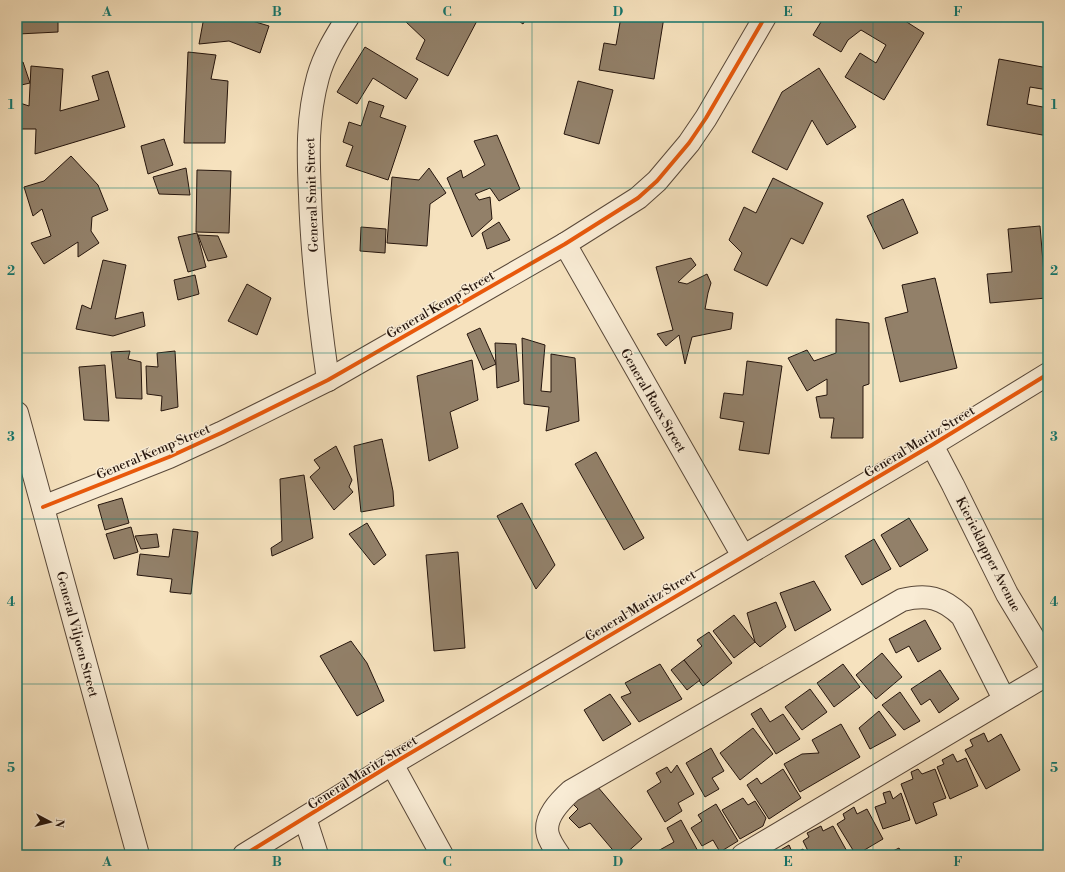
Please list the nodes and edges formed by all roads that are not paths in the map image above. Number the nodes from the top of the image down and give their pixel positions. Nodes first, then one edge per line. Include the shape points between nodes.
1 (348, 17) edge
2 (765, 17) edge
3 (565, 244) junction
4 (1048, 374) edge
5 (328, 380) junction
6 (17, 413) edge
7 (932, 445) junction
8 (42, 507) junction
9 (743, 556) junction
10 (1048, 662) edge
11 (1048, 674) edge
12 (1004, 699) junction
13 (392, 764) junction
14 (305, 818) junction
15 (138, 855) edge
16 (244, 855) edge
17 (317, 855) edge
18 (442, 855) edge
19 (559, 855) edge
20 (743, 855) edge

1 - 5 street, General Smit Street via 326,53 318,76 309,126 312,242
2 - 3 street, General Kemp Street via 706,118 672,164 638,198
3 - 5 street, General Kemp Street
3 - 9 street, General Roux Street
4 - 7 street, General Maritz Street
5 - 8 street, General Kemp Street via 169,457
6 - 8 street, General Viljoen Street
7 - 9 street, General Maritz Street
7 - 10 street, Kierieklapper Avenue via 1007,594
8 - 15 street, General Viljoen Street
9 - 13 street, General Maritz Street
11 - 12 street
12 - 19 street via 962,616 950,605 935,598 924,596 902,600 571,791 554,809 548,822 548,835
12 - 20 street
13 - 14 street, General Maritz Street
13 - 18 street
14 - 16 street, General Maritz Street
14 - 17 street

